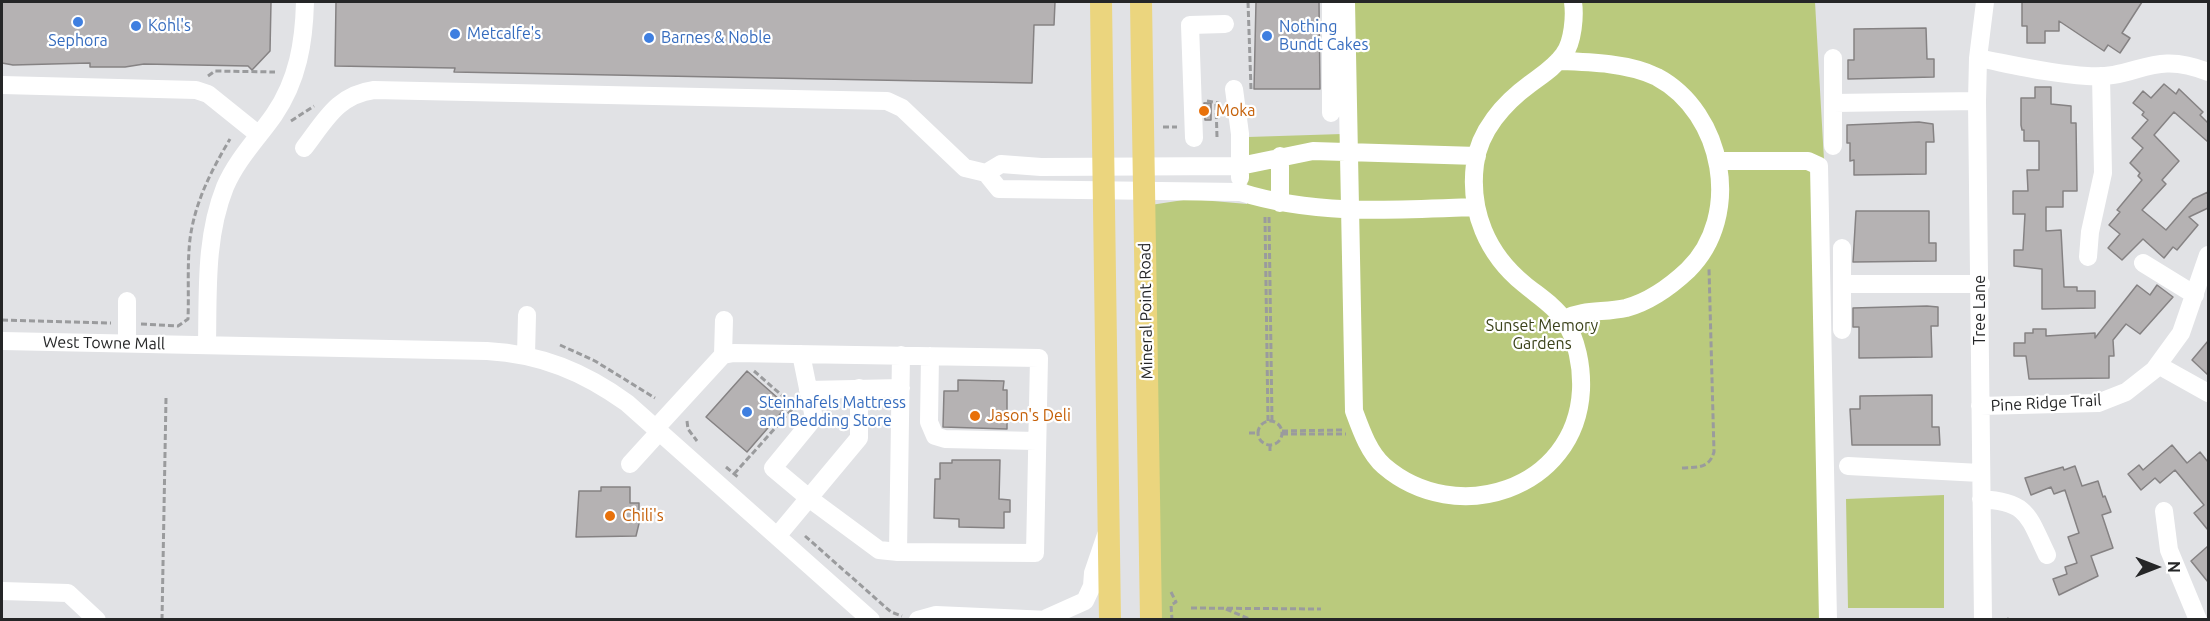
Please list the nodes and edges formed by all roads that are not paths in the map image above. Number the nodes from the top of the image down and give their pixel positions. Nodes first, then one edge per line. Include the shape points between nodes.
1 (306, 2) edge
2 (1101, 2) edge
3 (1141, 2) edge
4 (1331, 2) edge
5 (1346, 2) edge
6 (1573, 2) edge
7 (1985, 2) edge
8 (1225, 24) dead end
9 (1833, 58) dead end
10 (1978, 58) junction
11 (1558, 61) junction
12 (2208, 72) edge
13 (2101, 76) junction
14 (1192, 77) junction
15 (2, 85) edge
16 (1235, 91) road end
17 (1977, 101) junction
18 (1833, 103) junction
19 (1331, 113) dead end
20 (259, 135) junction
21 (1194, 138) junction
22 (1833, 146) dead end
23 (303, 148) dead end
24 (1350, 153) junction
25 (1280, 156) junction
26 (1477, 156) junction
27 (1718, 161) junction
28 (1143, 166) junction
29 (1202, 166) junction
30 (1240, 166) junction
31 (1103, 167) junction
32 (986, 174) junction
33 (1143, 190) junction
34 (1104, 191) junction
35 (1240, 192) junction
36 (1476, 207) junction
37 (1349, 209) junction
38 (1272, 212) junction
39 (1842, 248) dead end
40 (2208, 255) edge
41 (2088, 257) dead end
42 (2143, 263) dead end
43 (1842, 284) junction
44 (1981, 284) junction
45 (2195, 295) junction
46 (128, 301) dead end
47 (527, 315) dead end
48 (1564, 319) junction
49 (724, 320) dead end
50 (1842, 330) dead end
51 (2, 341) edge
52 (127, 343) junction
53 (207, 345) junction
54 (801, 354) junction
55 (526, 355) junction
56 (723, 355) junction
57 (901, 356) junction
58 (930, 356) junction
59 (2158, 365) junction
60 (858, 388) junction
61 (901, 388) junction
62 (808, 390) junction
63 (2208, 393) edge
64 (1980, 406) junction
65 (658, 429) junction
66 (1037, 441) junction
67 (630, 464) dead end
68 (1848, 466) dead end
69 (1980, 473) junction
70 (810, 499) junction
71 (1981, 499) junction
72 (2164, 511) dead end
73 (1109, 525) junction
74 (777, 535) junction
75 (898, 552) junction
76 (2047, 555) dead end
77 (2, 591) edge
78 (911, 618) edge
79 (949, 618) edge
80 (1048, 619) edge
81 (97, 620) edge
82 (871, 620) edge
83 (1110, 620) edge
84 (1151, 620) edge
85 (1828, 620) edge
86 (1983, 620) edge
87 (2198, 620) edge

1 - 20 street via 303,41 294,77
2 - 31 main road
3 - 28 main road, Mineral Point Road
4 - 19 street
5 - 24 street
6 - 11 street via 1566,52
7 - 10 street, Tree Lane
8 - 14 street via 1190,25
9 - 18 street
10 - 13 street
10 - 17 street, Tree Lane
11 - 26 street via 1498,113 1482,138
11 - 27 street via 1628,68 1657,77 1689,105 1707,130
12 - 13 street via 2190,65 2158,62
13 - 41 street via 2103,172
14 - 21 street
14 - 21 street via 1186,83 1186,133
15 - 20 street via 196,90 208,94
16 - 30 street
17 - 18 street
17 - 44 street, Tree Lane
18 - 22 street
20 - 53 street via 235,168 214,220
21 - 29 street via 1202,147
23 - 32 street via 347,97 374,90 887,101 902,108 965,168
24 - 25 street via 1313,151
24 - 26 street
24 - 37 street
25 - 30 street
25 - 38 street
26 - 36 street
27 - 48 street via 1717,213 1708,241 1689,270 1644,301 1626,308 1578,312
27 - 85 street via 1808,161 1819,166
28 - 29 street
28 - 31 street
28 - 33 main road, Mineral Point Road
29 - 30 street
30 - 35 street
31 - 32 street via 1001,164
31 - 34 main road
32 - 34 street via 999,189
33 - 34 street
33 - 35 street
33 - 84 main road, Mineral Point Road
34 - 73 main road
35 - 38 street
36 - 37 street
36 - 48 street via 1479,223 1494,253
37 - 38 street
37 - 48 street via 1354,411 1370,448 1383,465 1416,486 1463,498 1483,497 1524,481 1558,453 1569,436 1581,390 1575,344
39 - 43 street
40 - 45 street, Pine Ridge Trail
42 - 45 street
43 - 44 street
43 - 50 street
44 - 64 street, Tree Lane
45 - 59 street, Pine Ridge Trail via 2181,333
46 - 52 street
47 - 55 street
49 - 56 street
51 - 52 street, West Towne Mall
52 - 53 street, West Towne Mall
53 - 55 street, West Towne Mall
54 - 56 street
54 - 57 street
54 - 62 street
55 - 65 street, West Towne Mall via 572,369 592,380
56 - 65 street
57 - 58 street
57 - 61 street
58 - 66 street via 928,422 935,436
58 - 66 street via 1039,358
59 - 63 street
59 - 64 street, Pine Ridge Trail via 2126,392 2098,403
60 - 61 street
60 - 62 street
60 - 70 street via 859,438
61 - 75 street
62 - 70 street via 814,418 773,468
64 - 69 street, Tree Lane
65 - 67 street
65 - 74 street, West Towne Mall
66 - 75 street via 1035,553
68 - 69 street
69 - 71 street, Tree Lane
70 - 74 street
70 - 75 street via 879,550
71 - 76 street via 2001,500 2027,513
71 - 86 street, Tree Lane
72 - 87 street via 2169,550
73 - 80 street via 1085,602
73 - 83 main road
74 - 82 street, West Towne Mall
77 - 81 street via 68,593
78 - 79 street
79 - 80 street

